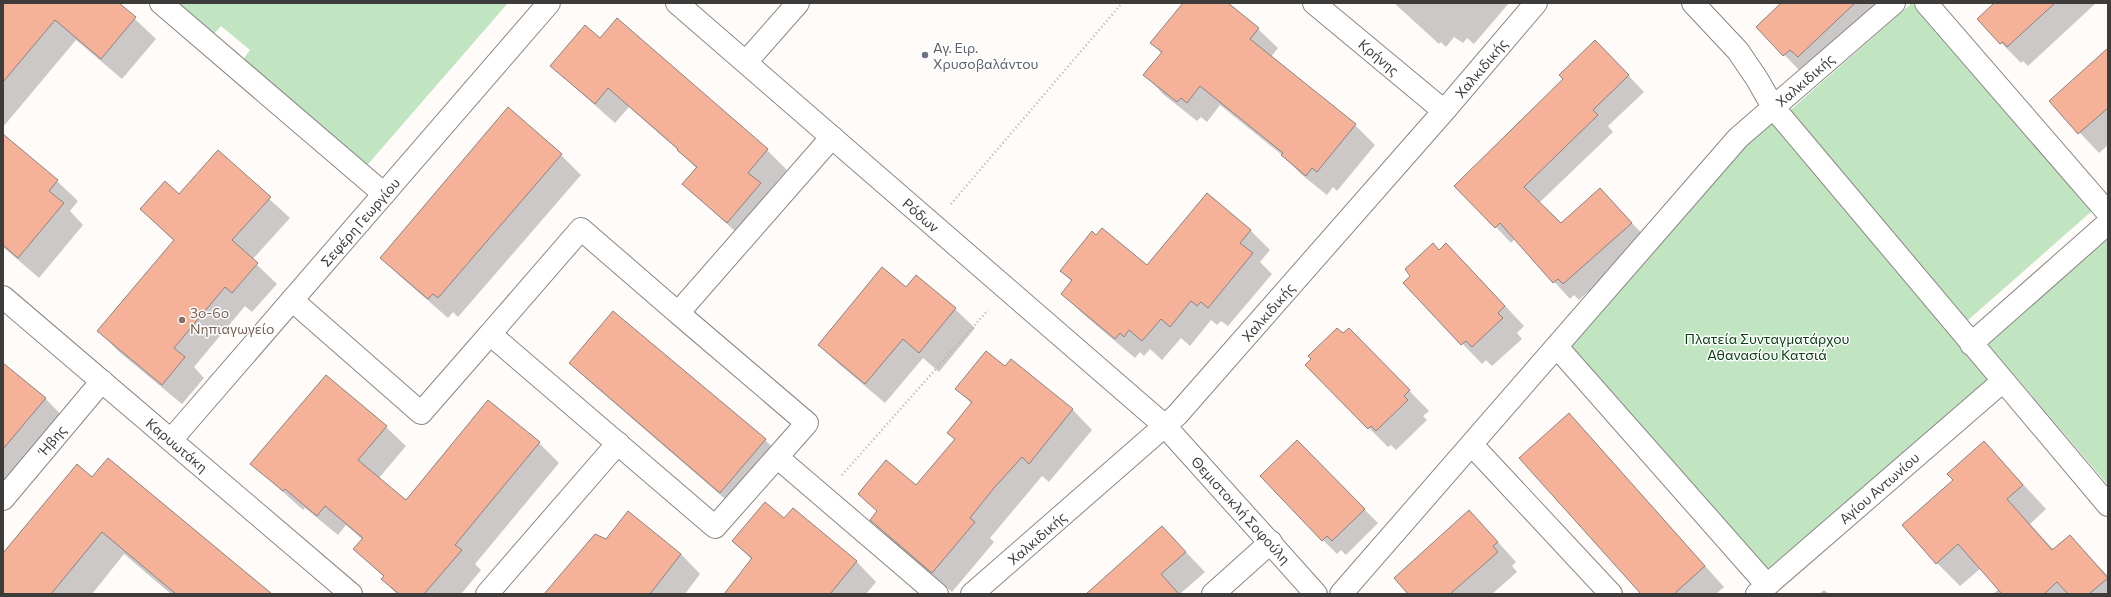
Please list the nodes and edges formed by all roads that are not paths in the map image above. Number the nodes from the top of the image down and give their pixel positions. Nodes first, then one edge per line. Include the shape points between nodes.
1 (161, 3) edge
2 (549, 3) edge
3 (677, 3) edge
4 (798, 3) edge
5 (1536, 3) edge
6 (1693, 3) edge
7 (1894, 3) edge
8 (1926, 3) edge
9 (1321, 5) edge
10 (746, 62) junction
11 (1773, 107) junction
12 (1444, 111) junction
13 (832, 137) junction
14 (384, 194) junction
15 (2108, 213) edge
16 (2108, 223) edge
17 (3, 297) edge
18 (292, 300) junction
19 (678, 313) junction
20 (490, 334) junction
21 (1971, 344) junction
22 (1557, 347) junction
23 (102, 381) junction
24 (2003, 381) junction
25 (1165, 426) junction
26 (171, 440) junction
27 (618, 443) junction
28 (1472, 445) junction
29 (777, 457) junction
30 (3, 499) edge
31 (2108, 505) edge
32 (1271, 542) junction
33 (1762, 589) edge
34 (352, 594) edge
35 (487, 594) edge
36 (937, 594) edge
37 (972, 594) edge
38 (1213, 594) edge
39 (1316, 594) edge
40 (1341, 594) edge
41 (1611, 594) edge

1 - 14 street
2 - 14 street, Σεφέρη Γεωργίου
3 - 10 street, Ρόδων
4 - 10 street
5 - 12 street, Χαλκιδικής
6 - 11 street via 1738,51
7 - 11 street, Χαλκιδικής
8 - 15 street
9 - 12 street, Κρήνης
10 - 13 street, Ρόδων
11 - 21 street
11 - 22 street, Χαλκιδικής via 1719,159
12 - 25 street, Χαλκιδικής via 1184,408
13 - 19 street
13 - 25 street, Ρόδων
14 - 18 street, Σεφέρη Γεωργίου
16 - 21 street
17 - 23 street, Καρυωτάκη
18 - 20 street via 421,413
18 - 26 street, Σεφέρη Γεωργίου
19 - 20 street via 581,229
19 - 29 street via 807,423
20 - 27 street
21 - 24 street
22 - 28 street, Χαλκιδικής
22 - 33 street
23 - 26 street, Καρυωτάκη
23 - 30 street, Ήβης
24 - 31 street
24 - 33 street, Αγίου Αντωνίου
25 - 32 street, Θεμιστοκλή Σοφούλη
25 - 37 street, Χαλκιδικής
26 - 34 street, Καρυωτάκη
27 - 29 street via 715,528
27 - 35 street
28 - 40 street, Χαλκιδικής
28 - 41 street
29 - 36 street
32 - 38 street
32 - 39 street, Θεμιστοκλή Σοφούλη

